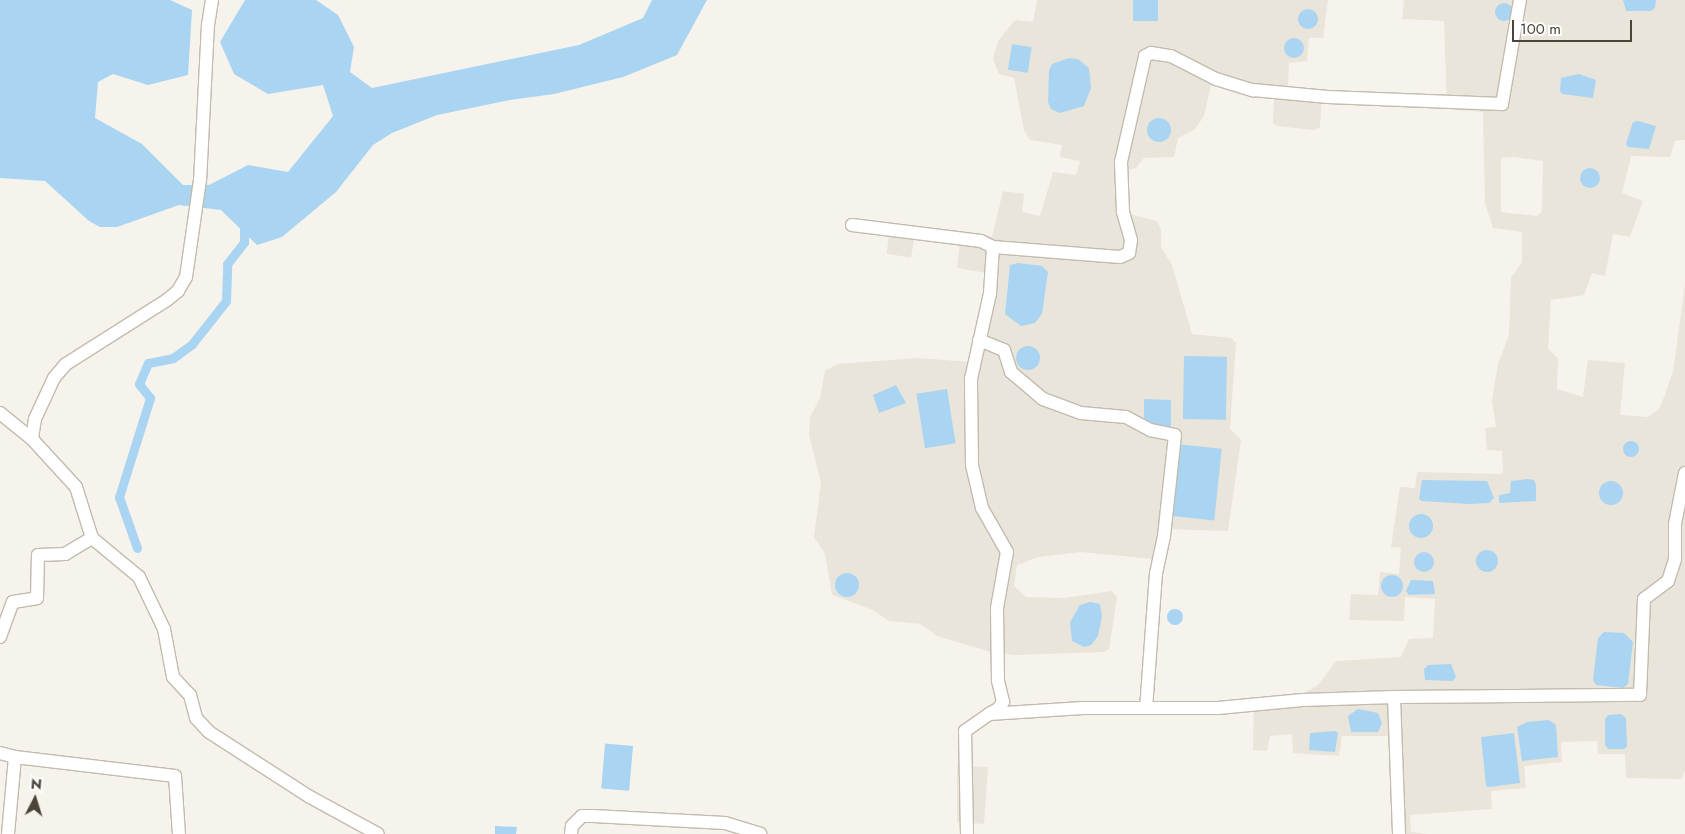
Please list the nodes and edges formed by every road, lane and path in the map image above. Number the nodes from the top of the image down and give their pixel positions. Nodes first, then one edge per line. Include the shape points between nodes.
1 (212, 0) edge
2 (1520, 0) edge
3 (852, 225) dead end
4 (993, 247) junction
5 (980, 340) junction
6 (0, 413) edge
7 (32, 439) junction
8 (1685, 473) edge
9 (92, 538) junction
10 (0, 637) edge
11 (1394, 697) junction
12 (1146, 708) junction
13 (988, 714) junction
14 (0, 753) edge
15 (15, 757) junction
16 (8, 834) edge
17 (179, 834) edge
18 (378, 834) edge
19 (571, 834) edge
20 (760, 834) edge
21 (967, 834) edge
22 (1399, 834) edge

1 - 7 street via 200,180 186,277 178,291 66,364 54,378 35,419
2 - 4 street via 1502,104 1328,98 1253,90 1216,79 1170,56 1151,53 1144,59 1121,162 1123,212 1131,232 1129,253 1120,257
3 - 4 street via 981,242
4 - 5 street via 990,293
5 - 12 street via 1004,350 1011,372 1043,399 1081,413 1126,418 1150,430 1175,435 1164,536 1156,573
5 - 13 street via 971,379 972,465 982,508 1007,552 997,608 998,681 1003,702 998,710
6 - 7 street
7 - 9 street via 76,487
8 - 11 street via 1675,524 1675,559 1668,581 1644,599 1640,695
9 - 10 street via 65,554 38,555 37,598 13,602
9 - 18 street via 139,576 164,629 173,677 190,695 196,718 209,732 310,796
11 - 12 street via 1304,700 1218,708
11 - 22 street
12 - 13 street
13 - 21 street via 965,731
14 - 15 street
15 - 16 street
15 - 17 street via 175,776
19 - 20 street via 572,826 582,816 593,816 725,823

